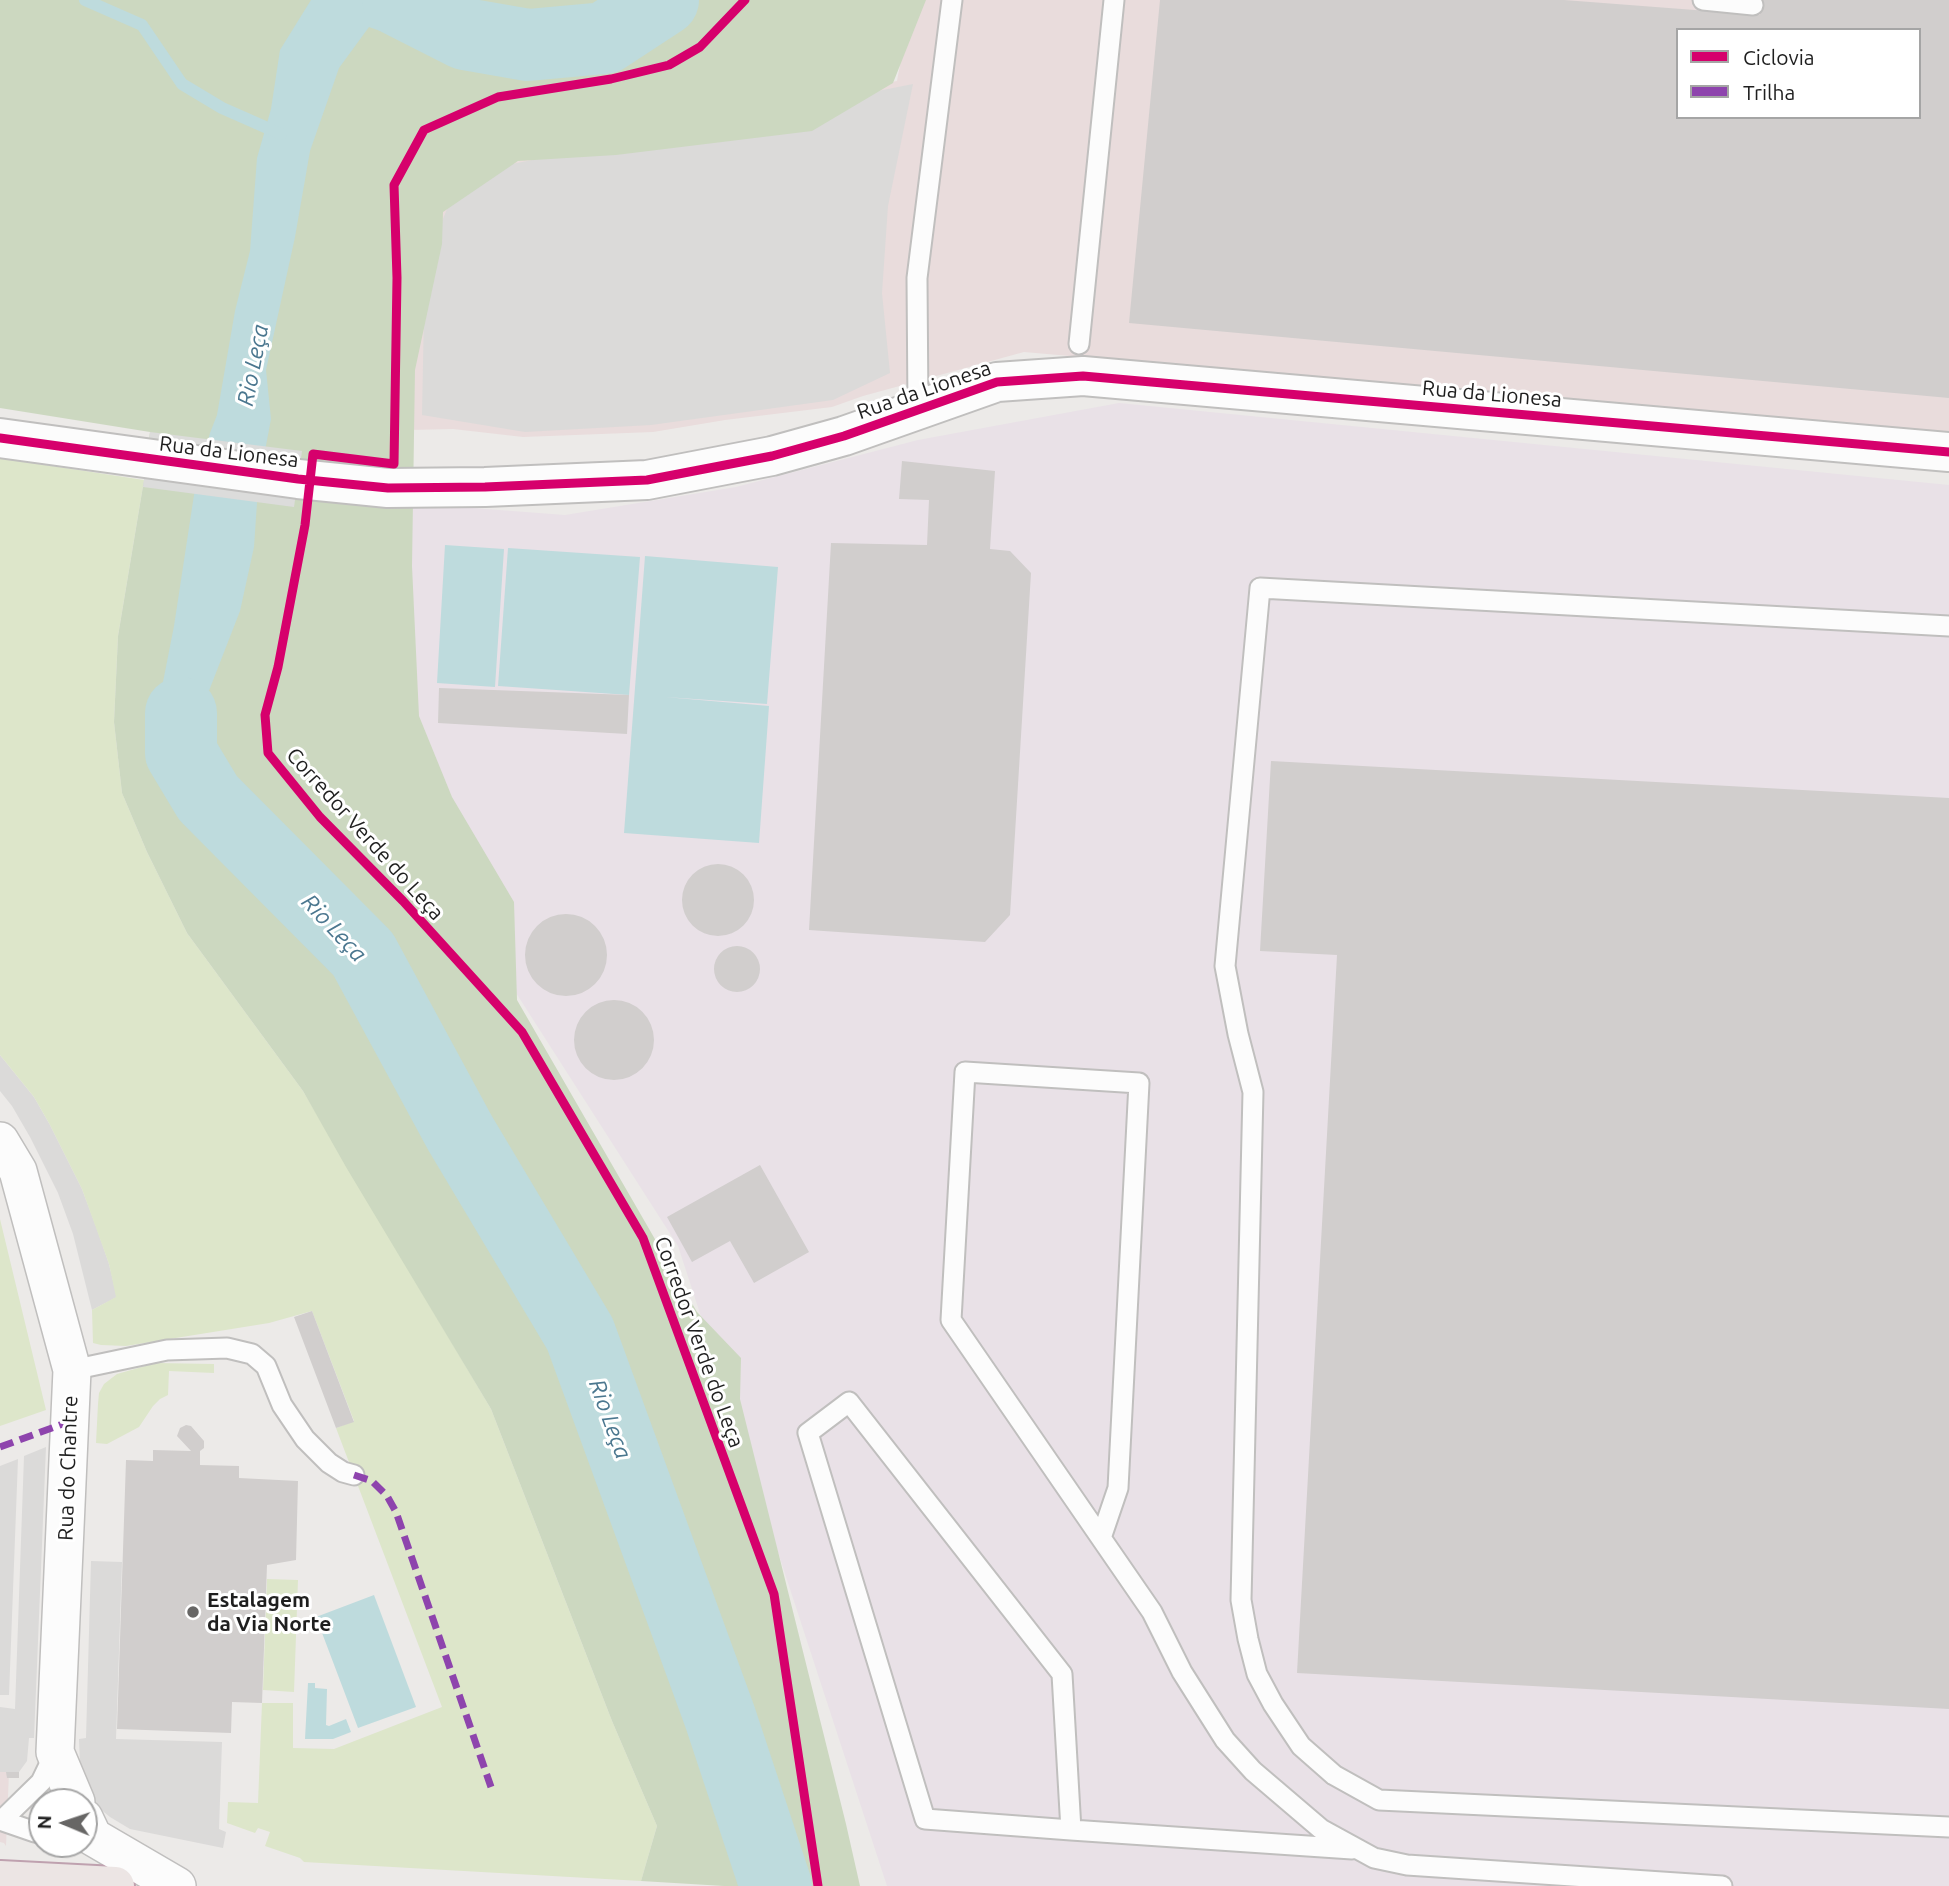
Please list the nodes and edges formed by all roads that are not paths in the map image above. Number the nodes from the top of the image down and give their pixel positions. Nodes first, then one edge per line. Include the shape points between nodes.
1 (952, 0) edge
2 (1114, 0) edge
3 (1703, 0) edge
4 (1753, 5) dead end
5 (1079, 344) dead end
6 (918, 410) junction
7 (0, 438) edge
8 (1949, 452) edge
9 (1949, 626) edge
10 (0, 1142) edge
11 (72, 1370) junction
12 (355, 1475) dead end
13 (1101, 1538) junction
14 (55, 1752) junction
15 (70, 1788) edge
16 (1, 1820) edge
17 (1949, 1827) edge
18 (28, 1830) edge
19 (1071, 1830) junction
20 (98, 1838) edge
21 (1360, 1850) junction
22 (0, 1880) edge
23 (115, 1886) edge
24 (177, 1886) edge
25 (1721, 1886) edge

1 - 6 lane via 917,278
2 - 5 lane
3 - 4 lane
6 - 7 street, Rua da Lionesa via 772,456 646,480 485,487 388,488 298,479
6 - 8 street, Rua da Lionesa via 997,382 1083,376
9 - 17 lane via 1260,588 1225,966 1253,1092 1241,1600 1257,1674 1301,1746 1335,1775 1379,1800
10 - 11 street, Rua do Chantre via 18,1171
11 - 12 lane via 167,1350 227,1348 252,1354 266,1366 282,1405 305,1439 329,1463
11 - 14 street, Rua do Chantre
13 - 13 lane via 951,1320 965,1072 1139,1083 1118,1488
13 - 21 lane via 1152,1612 1182,1672 1225,1740 1253,1771 1321,1829
14 - 15 street, Rua do Chantre
14 - 16 lane via 41,1782
16 - 18 lane
19 - 19 lane via 925,1819 807,1433 849,1402 1062,1674
19 - 21 lane
20 - 24 street
21 - 25 lane via 1407,1865
22 - 23 highway

